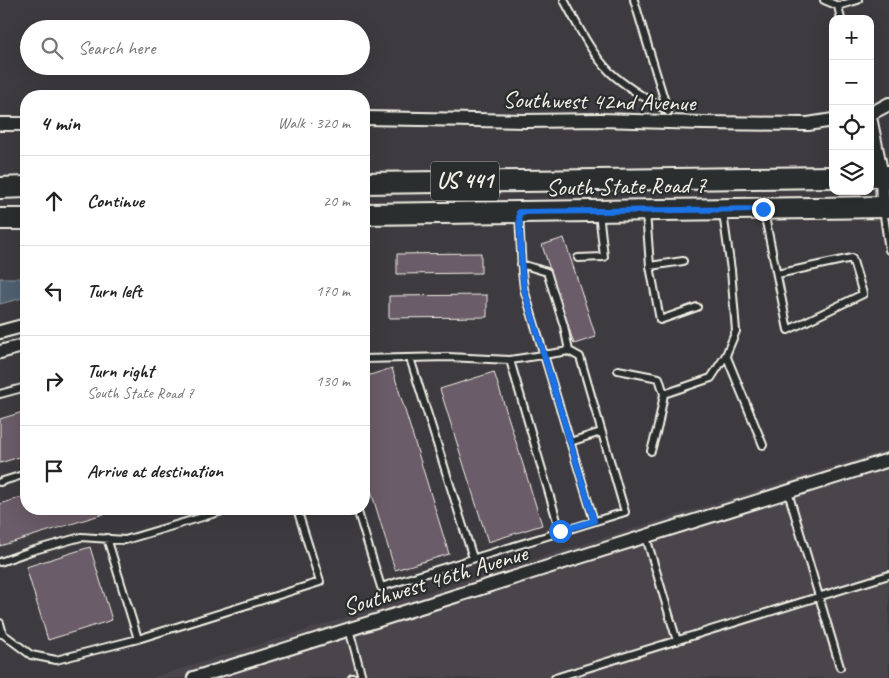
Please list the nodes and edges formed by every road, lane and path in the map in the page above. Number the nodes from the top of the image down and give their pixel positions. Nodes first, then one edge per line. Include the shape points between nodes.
1 (564, 0) edge
2 (634, 0) edge
3 (824, 0) edge
4 (858, 0) edge
5 (838, 6) junction
6 (840, 15) edge
7 (889, 104) edge
8 (874, 113) edge
9 (669, 117) junction
10 (370, 118) edge
11 (829, 121) edge
12 (0, 124) edge
13 (20, 124) edge
14 (874, 139) edge
15 (880, 176) edge
16 (829, 177) edge
17 (565, 180) junction
18 (370, 183) edge
19 (20, 187) edge
20 (0, 188) edge
21 (886, 207) edge
22 (722, 209) junction
23 (763, 209) junction
24 (646, 210) junction
25 (599, 211) junction
26 (519, 212) junction
27 (370, 214) edge
28 (0, 219) edge
29 (20, 219) edge
30 (889, 250) edge
31 (578, 258) dead end
32 (682, 262) dead end
33 (521, 264) junction
34 (650, 266) junction
35 (777, 274) junction
36 (697, 307) dead end
37 (20, 327) edge
38 (0, 332) edge
39 (20, 347) edge
40 (569, 351) junction
41 (0, 352) edge
42 (544, 355) junction
43 (726, 355) junction
44 (410, 358) junction
45 (370, 359) edge
46 (510, 360) junction
47 (618, 370) dead end
48 (20, 389) edge
49 (0, 394) edge
50 (664, 394) junction
51 (601, 432) junction
52 (570, 442) junction
53 (763, 445) dead end
54 (651, 451) dead end
55 (889, 460) edge
56 (20, 476) edge
57 (0, 482) edge
58 (788, 492) junction
59 (209, 515) edge
60 (299, 515) edge
61 (359, 515) edge
62 (594, 521) junction
63 (560, 531) junction
64 (646, 536) junction
65 (107, 538) junction
66 (473, 558) junction
67 (0, 562) edge
68 (889, 575) edge
69 (819, 597) junction
70 (0, 623) edge
71 (349, 629) junction
72 (2, 634) edge
73 (138, 639) junction
74 (677, 641) junction
75 (840, 667) dead end
76 (363, 677) edge
77 (194, 678) edge
78 (352, 678) edge
79 (555, 678) edge

1 - 9 lane via 585,40 609,71
2 - 9 lane
3 - 5 lane
4 - 5 lane
5 - 6 lane
7 - 8 street
9 - 10 street, Southwest 42nd Avenue via 525,121
9 - 11 street, Southwest 42nd Avenue via 808,124
12 - 13 street
14 - 15 street
15 - 21 street
16 - 17 main road, South State Road 7 / US 441
17 - 18 main road, South State Road 7 / US 441
17 - 26 main road via 534,194
19 - 20 main road
21 - 23 main road, South State Road 7 / US 441
21 - 30 lane
22 - 23 main road, South State Road 7 / US 441
22 - 24 main road, South State Road 7 / US 441
22 - 43 lane via 736,331
23 - 35 lane
24 - 25 main road, South State Road 7 / US 441
24 - 34 lane
25 - 26 main road, South State Road 7 / US 441
25 - 31 lane via 604,256
26 - 27 main road, South State Road 7 / US 441
26 - 33 lane
28 - 29 main road
32 - 34 lane
33 - 40 lane via 547,272
33 - 42 lane via 524,289
34 - 36 lane via 660,320
35 - 35 lane via 788,330 863,294 852,258
37 - 38 street
39 - 41 street
40 - 42 lane
40 - 51 lane via 580,357
42 - 46 lane
42 - 52 lane
43 - 50 lane via 711,378
43 - 53 lane
44 - 45 lane
44 - 46 lane
44 - 66 lane
46 - 63 lane
47 - 50 lane via 659,378
48 - 49 lane
50 - 54 lane
51 - 52 lane
51 - 62 lane via 625,512
52 - 62 lane
55 - 58 street, Southwest 46th Avenue
56 - 57 lane
58 - 64 street, Southwest 46th Avenue
58 - 69 lane
59 - 65 lane via 125,540
60 - 73 lane via 320,582
61 - 66 lane via 381,587
62 - 63 lane
63 - 66 lane
64 - 71 street, Southwest 46th Avenue
64 - 74 lane
65 - 67 lane via 81,537
65 - 73 lane
68 - 69 lane
69 - 74 lane
69 - 75 lane
70 - 72 lane
71 - 76 lane
71 - 77 street, Southwest 46th Avenue
72 - 73 lane via 31,655 56,660
74 - 79 lane
76 - 78 lane

